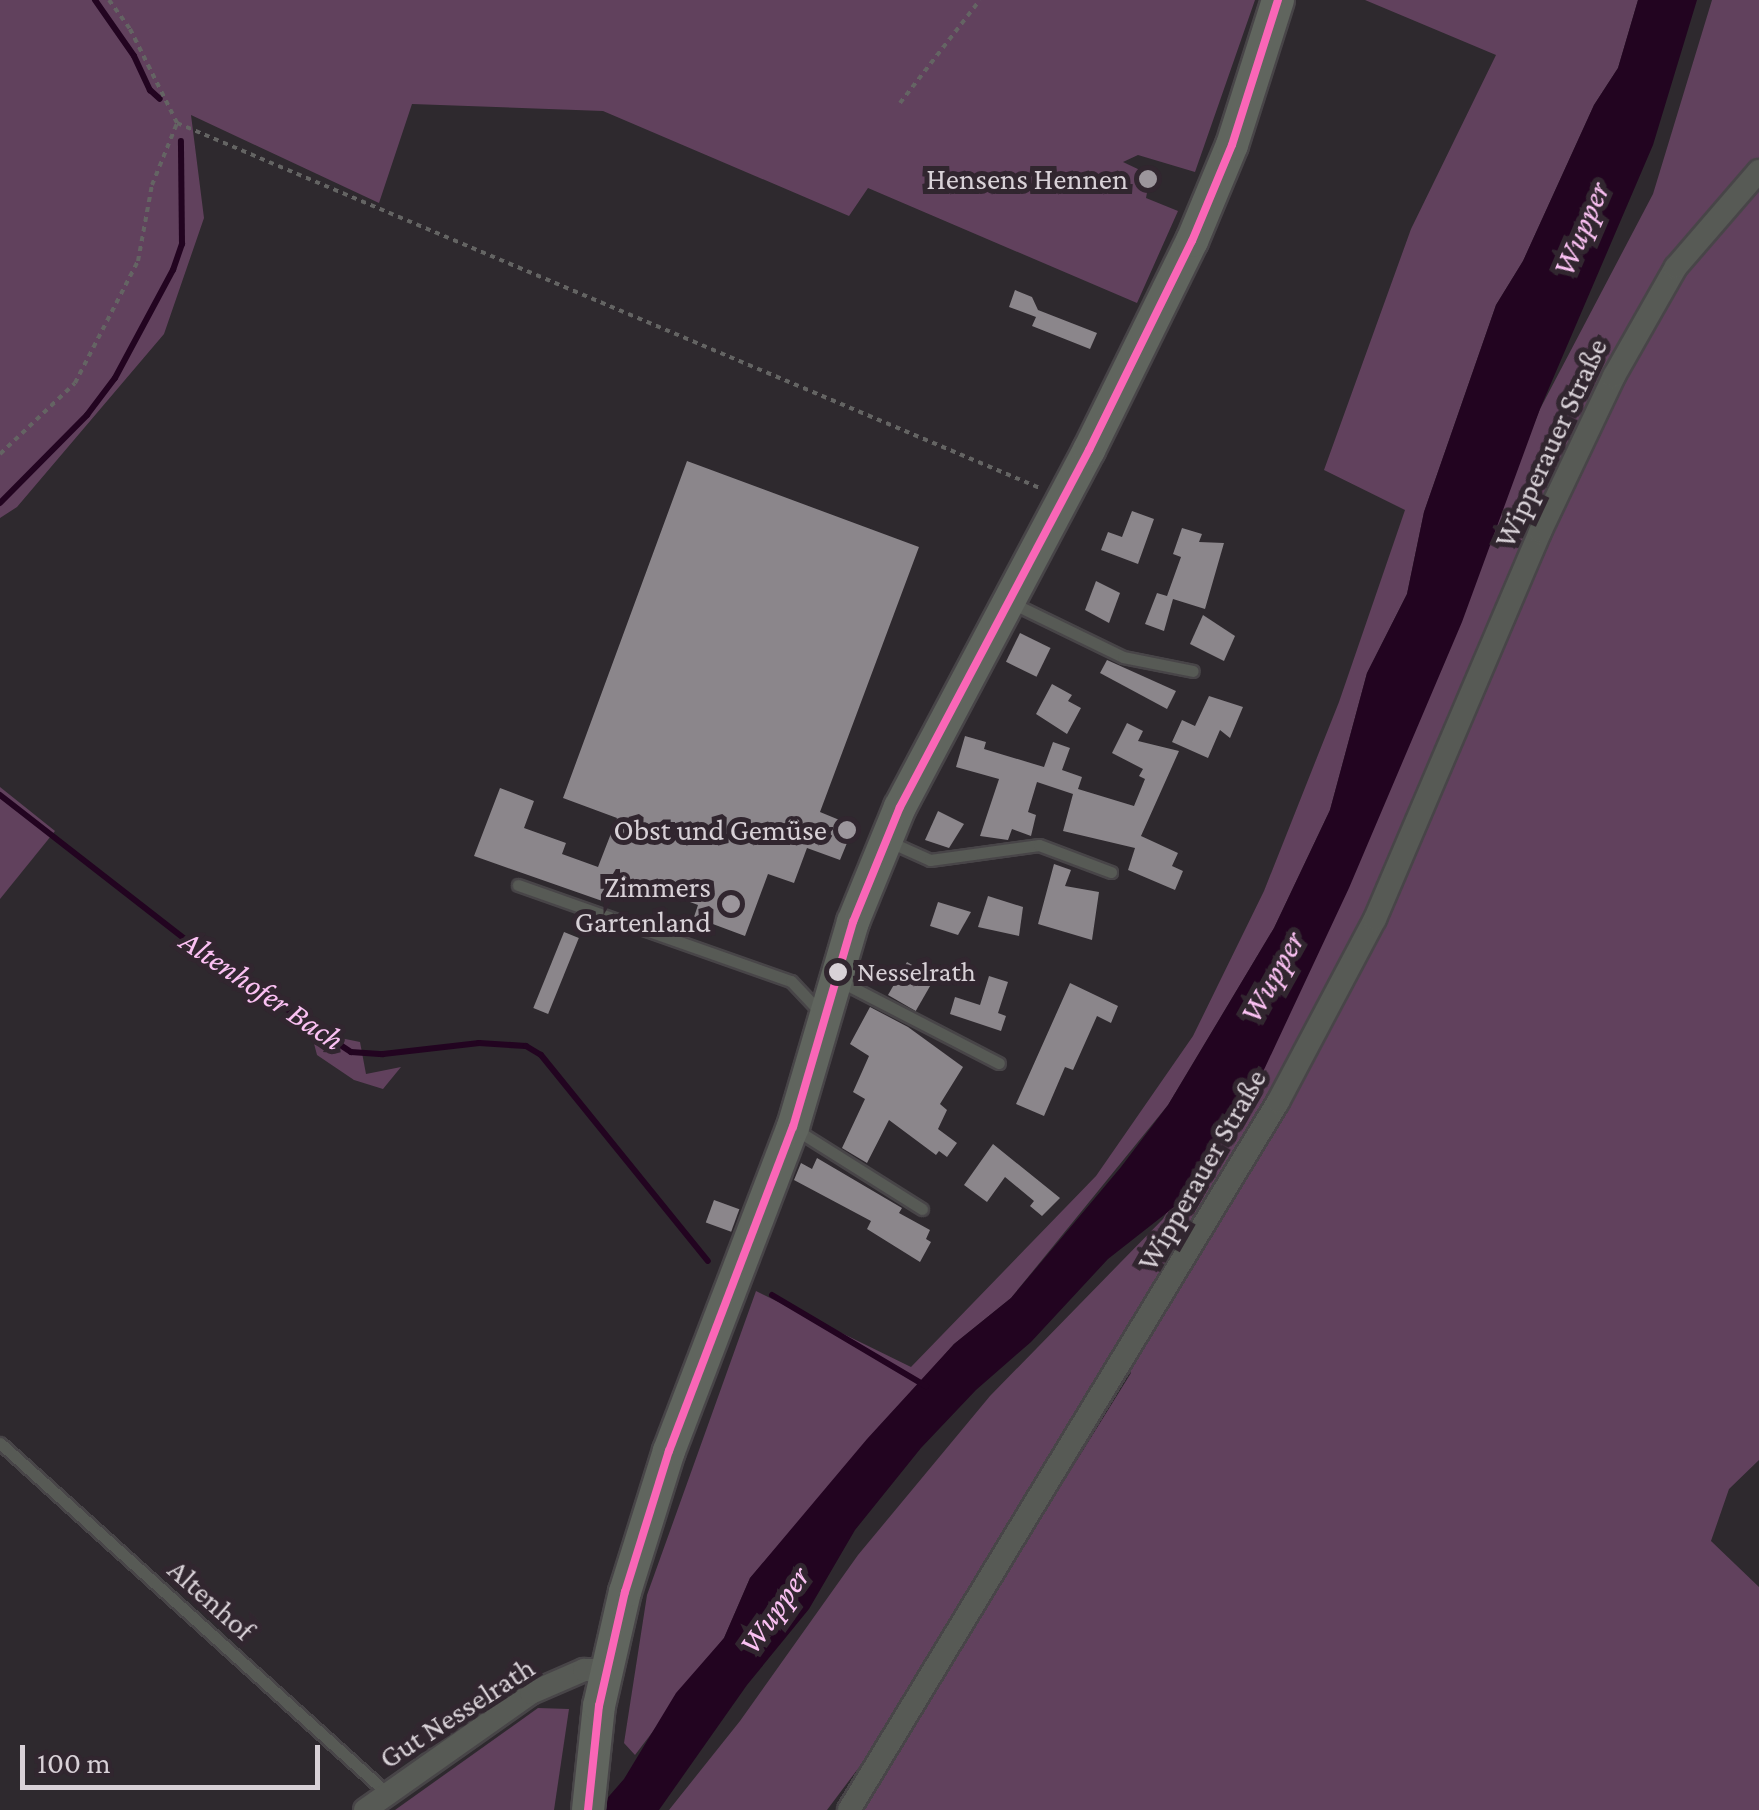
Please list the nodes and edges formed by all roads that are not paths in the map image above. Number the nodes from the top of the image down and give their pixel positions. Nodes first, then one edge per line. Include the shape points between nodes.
1 (1278, 0) edge
2 (1759, 171) edge
3 (1008, 601) junction
4 (1193, 671) dead end
5 (887, 840) junction
6 (1111, 872) dead end
7 (518, 886) dead end
8 (834, 978) junction
9 (824, 1016) junction
10 (999, 1063) dead end
11 (792, 1127) junction
12 (922, 1209) dead end
13 (0, 1443) edge
14 (595, 1670) junction
15 (388, 1794) junction
16 (365, 1810) edge
17 (588, 1810) edge
18 (850, 1810) edge

1 - 3 main road via 1192,242
2 - 18 street, Wipperauer Straße via 1676,266 1622,361 1375,919 1278,1102
3 - 4 lane via 1123,657
3 - 5 main road
5 - 6 lane via 930,860 1039,845
5 - 8 main road
7 - 9 lane via 791,981
8 - 9 main road
8 - 10 lane
9 - 11 main road
11 - 12 lane
11 - 14 main road via 669,1451
13 - 15 lane, Altenhof
14 - 15 street, Gut Nesselrath via 531,1692
14 - 17 main road via 599,1706
15 - 16 street, Gut Nesselrath

